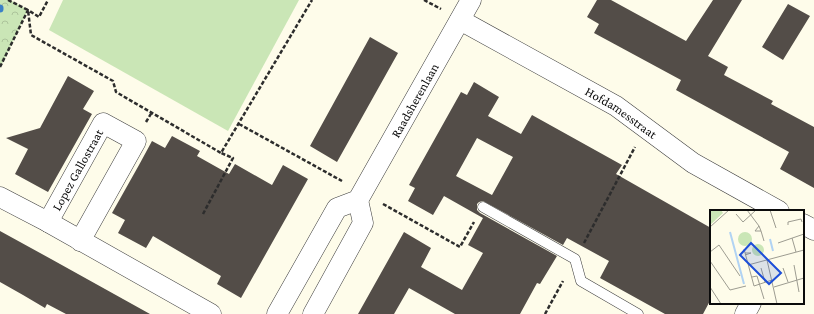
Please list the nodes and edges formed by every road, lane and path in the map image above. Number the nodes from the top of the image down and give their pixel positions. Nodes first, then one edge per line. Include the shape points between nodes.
1 (8, 0) edge
2 (48, 0) edge
3 (312, 0) edge
4 (471, 0) edge
5 (28, 10) junction
6 (460, 20) junction
7 (0, 67) edge
8 (239, 124) junction
9 (646, 127) junction
10 (222, 153) junction
11 (0, 197) edge
12 (360, 197) junction
13 (483, 207) joint
14 (777, 210) edge
15 (203, 214) dead end
16 (48, 222) junction
17 (804, 225) edge
18 (814, 230) edge
19 (80, 241) junction
20 (575, 259) junction
21 (750, 304) edge
22 (211, 314) edge
23 (277, 314) edge
24 (313, 314) edge
25 (545, 314) edge
26 (638, 314) edge
27 (745, 314) edge

1 - 5 path
2 - 5 path via 40,17
3 - 8 path
4 - 6 street, Raadsherenlaan
5 - 7 path
5 - 10 path via 31,35 113,81 116,92
6 - 9 street, Hofdamesstraat via 616,106
6 - 12 street, Raadsherenlaan
8 - 10 path
8 - 12 path
9 - 14 street, Hofdamesstraat via 693,164
9 - 20 path
10 - 15 path via 233,158
11 - 16 street, Lopez Gallostraat
12 - 13 path via 460,247
12 - 23 street via 337,208
12 - 24 street via 364,223
13 - 20 lane
16 - 19 street, Lopez Gallostraat
16 - 19 street, Lopez Gallostraat via 103,123 136,141
17 - 18 street
19 - 22 street, Lopez Gallostraat
20 - 25 path
20 - 26 lane via 581,281
21 - 27 street

